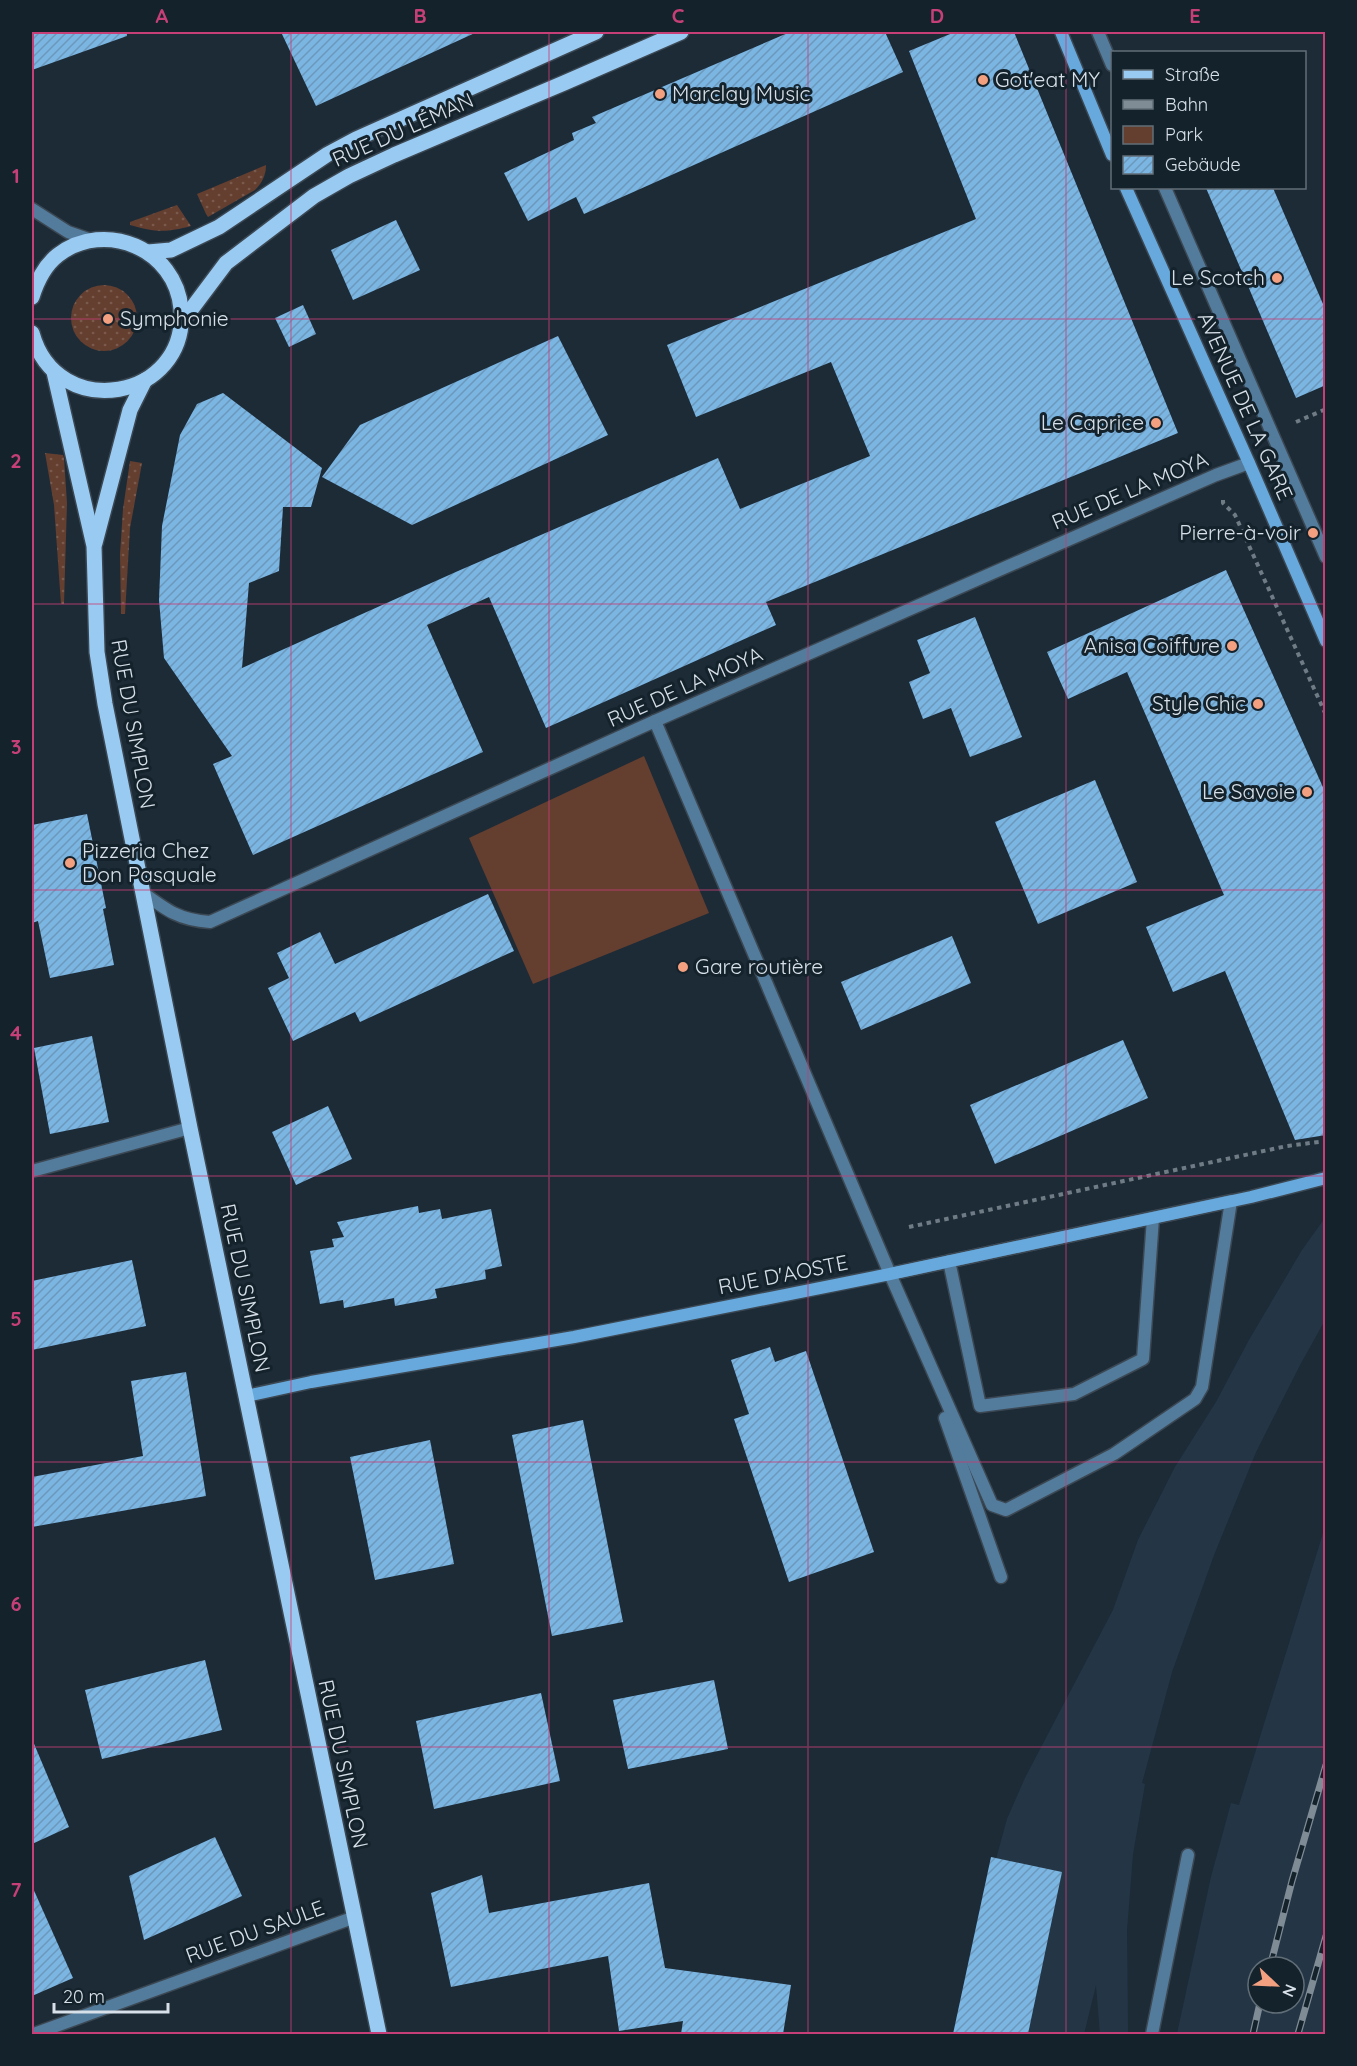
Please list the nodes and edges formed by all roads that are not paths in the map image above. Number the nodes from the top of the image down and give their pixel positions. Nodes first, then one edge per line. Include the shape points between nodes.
1 (596, 32) edge
2 (681, 32) edge
3 (1061, 32) edge
4 (1098, 32) edge
5 (1111, 61) edge
6 (1111, 150) edge
7 (1126, 189) edge
8 (1165, 189) edge
9 (32, 209) edge
10 (92, 240) junction
11 (148, 252) junction
12 (32, 290) edge
13 (181, 323) junction
14 (32, 333) edge
15 (36, 355) edge
16 (54, 372) junction
17 (145, 380) junction
18 (1249, 463) junction
19 (94, 546) junction
20 (1326, 557) edge
21 (1326, 641) edge
22 (655, 721) junction
23 (142, 892) junction
24 (190, 1128) junction
25 (32, 1171) edge
26 (1326, 1178) edge
27 (1231, 1201) junction
28 (1153, 1218) junction
29 (949, 1261) junction
30 (890, 1274) junction
31 (246, 1396) junction
32 (1001, 1577) dead end
33 (1188, 1855) dead end
34 (355, 1917) junction
35 (34, 2034) edge
36 (379, 2034) edge
37 (1152, 2034) edge

1 - 11 main road, RUE DU LÉMAN via 347,144 219,227 171,250
2 - 13 main road, RUE DU LÉMAN via 394,155 314,196 226,263
3 - 6 street
4 - 5 street
7 - 18 street, AVENUE DE LA GARE
8 - 20 street
9 - 10 street via 69,232
10 - 11 main road via 121,240
10 - 12 main road via 57,256
11 - 13 main road via 159,260 174,282 182,309
13 - 17 main road via 170,356
14 - 15 main road
15 - 16 main road
16 - 17 main road via 74,385 98,391 122,389
16 - 19 main road, RUE DU SIMPLON
17 - 19 main road, RUE DU SIMPLON via 130,410
18 - 21 street, AVENUE DE LA GARE
18 - 22 street, RUE DE LA MOYA
19 - 23 main road, RUE DU SIMPLON via 97,652
22 - 23 street, RUE DE LA MOYA via 210,922 172,914
22 - 30 street
23 - 24 main road, RUE DU SIMPLON
24 - 25 street
24 - 31 main road, RUE DU SIMPLON
26 - 27 street, RUE D'AOSTE
27 - 28 street, RUE D'AOSTE
27 - 30 street
27 - 30 street via 1202,1387 1195,1399 1114,1454 1006,1510 992,1506
28 - 29 street, RUE D'AOSTE
28 - 29 street via 1143,1359 1074,1394 980,1406
29 - 30 street, RUE D'AOSTE
30 - 31 street, RUE D'AOSTE via 574,1337
30 - 32 street via 906,1306
31 - 34 main road, RUE DU SIMPLON
33 - 37 street
34 - 35 street, RUE DU SAULE
34 - 36 main road, RUE DU SIMPLON

